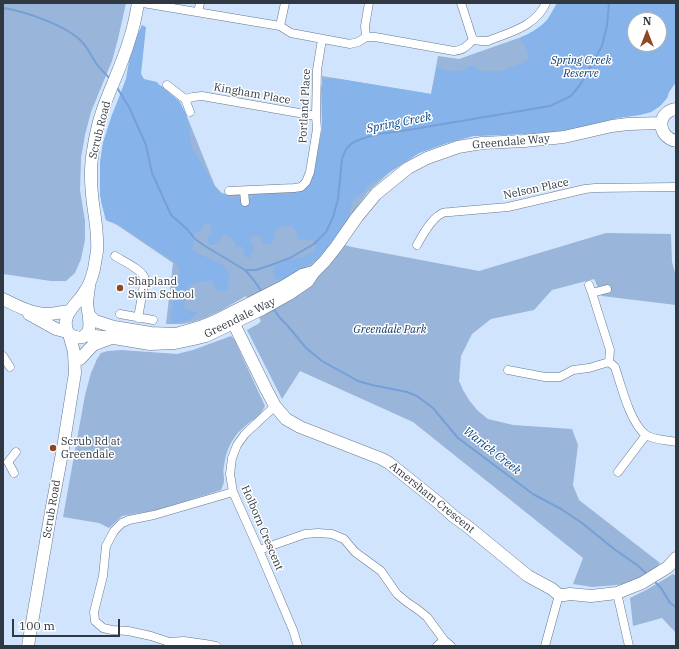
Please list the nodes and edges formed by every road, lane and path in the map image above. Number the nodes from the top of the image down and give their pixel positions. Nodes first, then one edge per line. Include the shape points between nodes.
1 (138, 3) edge
2 (143, 3) edge
3 (200, 3) edge
4 (285, 3) edge
5 (369, 3) edge
6 (461, 3) edge
7 (546, 3) edge
8 (198, 12) junction
9 (280, 26) junction
10 (366, 36) junction
11 (322, 39) junction
12 (473, 40) junction
13 (167, 85) dead end
14 (185, 99) junction
15 (676, 109) edge
16 (190, 112) dead end
17 (316, 116) junction
18 (662, 122) junction
19 (676, 141) edge
20 (676, 187) edge
21 (229, 191) dead end
22 (244, 191) junction
23 (244, 202) dead end
24 (417, 245) dead end
25 (115, 256) dead end
26 (89, 285) junction
27 (589, 285) dead end
28 (607, 289) dead end
29 (592, 293) junction
30 (3, 299) edge
31 (21, 308) junction
32 (71, 309) junction
33 (89, 313) junction
34 (120, 314) dead end
35 (138, 318) junction
36 (231, 319) junction
37 (153, 320) dead end
38 (68, 333) junction
39 (84, 336) junction
40 (114, 338) junction
41 (3, 356) edge
42 (80, 360) junction
43 (609, 362) junction
44 (10, 368) dead end
45 (508, 370) dead end
46 (75, 373) junction
47 (275, 406) junction
48 (646, 435) junction
49 (676, 442) edge
50 (16, 452) dead end
51 (6, 461) edge
52 (618, 472) dead end
53 (14, 473) dead end
54 (233, 492) junction
55 (259, 550) junction
56 (676, 558) edge
57 (617, 593) junction
58 (559, 595) junction
59 (441, 643) edge
60 (169, 644) edge
61 (28, 646) edge
62 (216, 646) edge
63 (298, 646) edge
64 (451, 646) edge
65 (545, 646) edge
66 (629, 646) edge

1 - 26 street, Scrub Road via 129,42 102,111 93,152 91,170 97,250
2 - 8 street
3 - 8 street
4 - 9 street
5 - 10 street
6 - 12 street
7 - 12 street via 536,18 526,26 488,41
8 - 9 street
9 - 11 street via 291,33
10 - 11 street via 350,44
10 - 12 street via 454,50 462,50
11 - 17 street, Portland Place via 317,70
13 - 14 street
14 - 16 street
14 - 17 street, Kingham Place via 202,96
15 - 18 street via 665,114
17 - 22 street, Portland Place via 316,137 306,182 301,187
18 - 19 street via 666,136
18 - 36 street, Greendale Way via 612,126 564,137 482,143 458,147 426,158 408,168 376,194 308,281
20 - 24 street, Nelson Place via 585,189 508,207 441,213
21 - 22 street, Portland Place
22 - 23 street
25 - 35 street via 144,276
26 - 32 street, Scrub Road
26 - 33 street, Scrub Road
27 - 29 street
28 - 29 street
29 - 43 street via 610,350
30 - 31 street
31 - 32 street via 43,314
31 - 38 street via 56,329
32 - 33 street via 82,305
32 - 38 street via 65,324
33 - 36 street, Greendale Way via 95,321 151,333 176,334
33 - 39 street via 89,330
34 - 35 street
35 - 37 street
36 - 40 street, Greendale Way via 206,336 189,341 150,344
36 - 47 street, Amersham Crescent
38 - 39 street via 74,337
38 - 46 street, Scrub Road via 74,352
39 - 40 street, Greendale Way
39 - 42 street, Scrub Road
40 - 42 street via 93,345
41 - 44 street
42 - 46 street, Scrub Road
43 - 45 street via 573,370 560,377 545,377
43 - 48 street via 615,367 631,416
46 - 61 street, Scrub Road
47 - 54 street, Holborn Crescent via 245,434 238,445 232,458 230,474
47 - 58 street, Amersham Crescent via 286,419 300,427 389,463 528,576
48 - 49 street
48 - 52 street
50 - 51 street
51 - 53 street
54 - 55 street, Holborn Crescent
54 - 60 street via 129,520 114,530 106,546 103,576 94,612 95,621 103,628 151,636
55 - 59 street via 318,532 344,539 355,552 381,571 397,594 426,617
55 - 63 street, Holborn Crescent
56 - 57 street via 668,567 642,583
57 - 58 street via 591,596
57 - 66 street
58 - 65 street
59 - 64 street
60 - 62 street via 184,642

